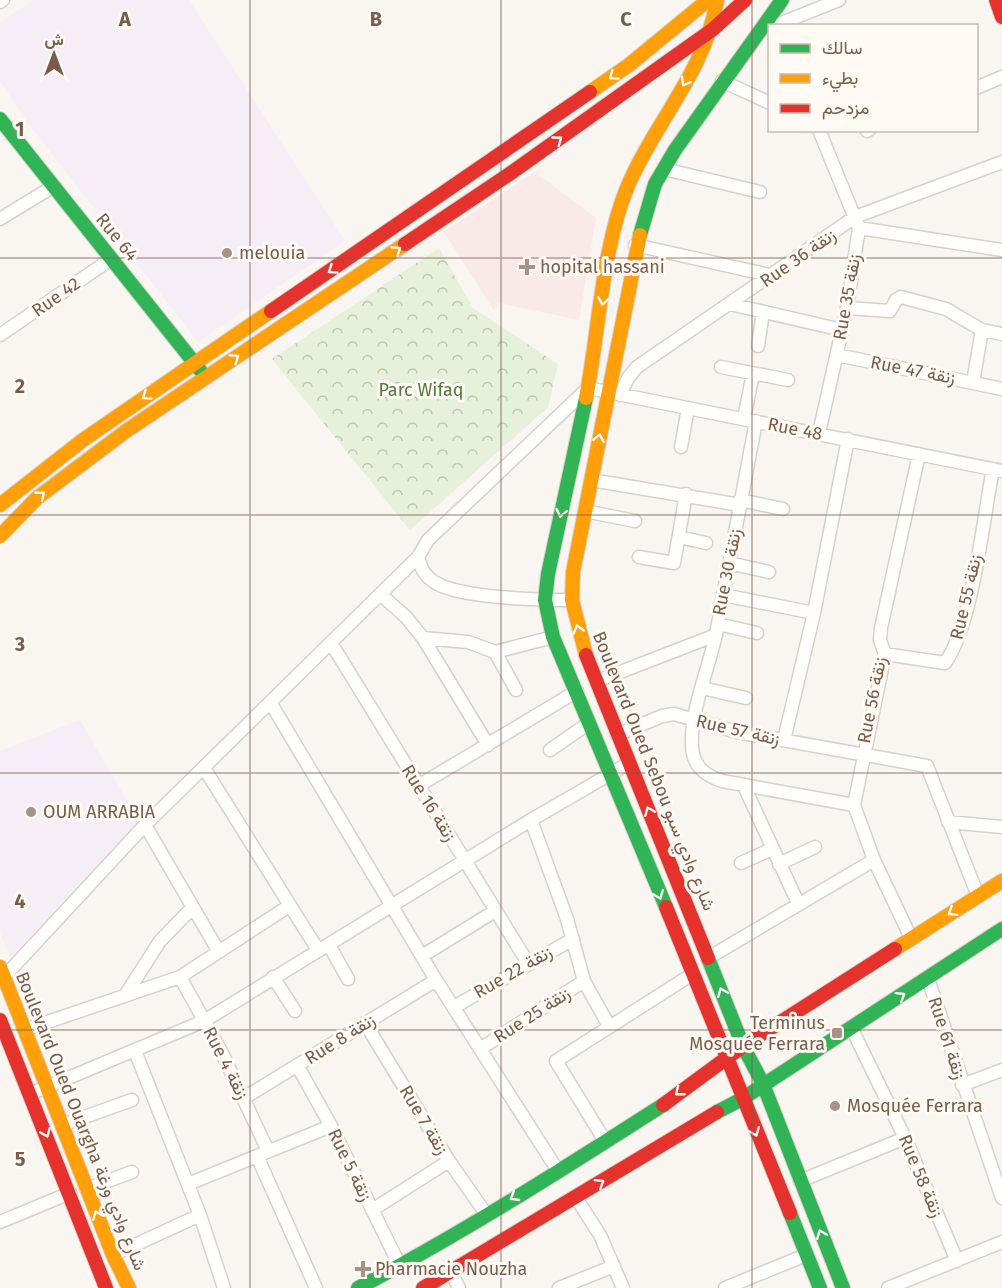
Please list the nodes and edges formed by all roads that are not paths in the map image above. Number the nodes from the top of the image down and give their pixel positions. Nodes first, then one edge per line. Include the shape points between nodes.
1 (708, 0) edge
2 (717, 0) edge
3 (745, 0) edge
4 (782, 0) edge
5 (839, 0) edge
6 (996, 0) edge
7 (1002, 17) edge
8 (779, 24) edge
9 (765, 29) edge
10 (712, 30) junction
11 (1002, 77) edge
12 (722, 81) junction
13 (978, 87) edge
14 (768, 102) edge
15 (0, 119) edge
16 (820, 132) edge
17 (512, 146) junction
18 (1002, 162) edge
19 (525, 163) junction
20 (664, 169) junction
21 (54, 186) junction
22 (760, 192) dead end
23 (438, 197) junction
24 (449, 214) junction
25 (0, 219) edge
26 (857, 223) junction
27 (635, 245) junction
28 (1002, 250) edge
29 (111, 259) junction
30 (774, 276) junction
31 (730, 304) junction
32 (847, 308) junction
33 (763, 312) junction
34 (842, 330) junction
35 (982, 330) junction
36 (1002, 334) edge
37 (0, 335) edge
38 (758, 346) dead end
39 (837, 355) junction
40 (195, 363) junction
41 (720, 367) dead end
42 (753, 374) junction
43 (207, 377) junction
44 (788, 380) dead end
45 (973, 381) junction
46 (588, 388) junction
47 (1002, 389) edge
48 (614, 394) junction
49 (688, 408) junction
50 (750, 420) junction
51 (819, 433) junction
52 (848, 439) junction
53 (681, 447) dead end
54 (919, 454) junction
55 (997, 470) edge
56 (591, 480) junction
57 (686, 494) junction
58 (740, 502) junction
59 (0, 505) edge
60 (783, 509) dead end
61 (585, 511) junction
62 (634, 521) dead end
63 (1, 531) edge
64 (678, 537) junction
65 (706, 543) dead end
66 (418, 557) junction
67 (639, 557) dead end
68 (729, 563) junction
69 (769, 572) dead end
70 (380, 594) junction
71 (723, 595) junction
72 (545, 600) junction
73 (572, 600) junction
74 (814, 613) junction
75 (717, 629) junction
76 (757, 633) dead end
77 (553, 637) junction
78 (423, 638) junction
79 (331, 643) junction
80 (495, 652) junction
81 (885, 654) junction
82 (597, 681) junction
83 (702, 688) junction
84 (516, 690) dead end
85 (577, 691) junction
86 (746, 698) dead end
87 (270, 702) junction
88 (695, 722) junction
89 (589, 723) junction
90 (617, 735) junction
91 (784, 740) junction
92 (488, 745) junction
93 (550, 750) dead end
94 (862, 754) junction
95 (629, 763) junction
96 (204, 768) junction
97 (612, 773) junction
98 (418, 786) junction
99 (744, 786) junction
100 (854, 805) junction
101 (531, 820) junction
102 (948, 822) junction
103 (145, 825) junction
104 (1002, 827) edge
105 (815, 848) dead end
106 (772, 849) junction
107 (874, 860) junction
108 (466, 861) junction
109 (741, 863) dead end
110 (779, 864) junction
111 (1002, 881) edge
112 (978, 896) junction
113 (798, 903) junction
114 (289, 906) junction
115 (393, 907) junction
116 (192, 908) junction
117 (495, 911) junction
118 (1001, 934) edge
119 (911, 938) junction
120 (573, 939) junction
121 (324, 948) junction
122 (219, 952) junction
123 (422, 956) junction
124 (708, 958) junction
125 (528, 963) junction
126 (2, 972) edge
127 (691, 975) junction
128 (180, 977) junction
129 (273, 977) junction
130 (348, 979) dead end
131 (928, 979) junction
132 (436, 980) junction
133 (584, 981) junction
134 (126, 994) junction
135 (454, 1006) junction
136 (295, 1011) dead end
137 (0, 1020) edge
138 (204, 1021) junction
139 (365, 1023) junction
140 (609, 1026) junction
141 (851, 1027) junction
142 (24, 1030) junction
143 (743, 1046) junction
144 (480, 1049) junction
145 (135, 1051) junction
146 (726, 1058) junction
147 (297, 1065) junction
148 (1002, 1070) edge
149 (763, 1084) junction
150 (962, 1085) junction
151 (47, 1087) junction
152 (30, 1094) junction
153 (244, 1098) junction
154 (742, 1099) junction
155 (132, 1100) dead end
156 (62, 1125) junction
157 (331, 1126) junction
158 (905, 1138) junction
159 (605, 1141) junction
160 (263, 1153) junction
161 (449, 1161) junction
162 (132, 1172) dead end
163 (558, 1172) junction
164 (800, 1180) junction
165 (188, 1184) junction
166 (86, 1189) junction
167 (70, 1193) junction
168 (576, 1198) junction
169 (1002, 1198) edge
170 (372, 1210) junction
171 (486, 1214) junction
172 (200, 1215) junction
173 (0, 1222) edge
174 (1002, 1242) edge
175 (113, 1255) junction
176 (806, 1255) junction
177 (957, 1261) junction
178 (400, 1266) junction
179 (614, 1266) junction
180 (451, 1272) junction
181 (745, 1284) edge
182 (106, 1288) edge
183 (129, 1288) edge
184 (224, 1288) edge
185 (316, 1288) edge
186 (358, 1288) edge
187 (423, 1288) edge
188 (459, 1288) edge
189 (559, 1288) edge
190 (622, 1288) edge
191 (725, 1288) edge
192 (820, 1288) edge
193 (843, 1288) edge
194 (888, 1288) edge

1 -> 17 street via 628,65
2 - 10 street
3 - 10 street
4 - 9 street, Boulevard Oued Sebou شارع وادي سبو
5 - 8 street
6 - 7 street
9 - 12 street, Boulevard Oued Sebou شارع وادي سبو
19 -> 10 street
10 -> 46 street via 626,190 615,229
11 - 13 street
12 - 14 street
12 - 20 street, Boulevard Oued Sebou شارع وادي سبو
15 - 21 street, Rue 64
16 - 26 street
17 - 19 street
17 - 23 street
18 - 26 street, Rue 36 زنقة
19 - 24 street
20 - 22 street
20 - 27 street, Boulevard Oued Sebou شارع وادي سبو
21 - 25 street
21 - 29 street, Rue 64
23 - 24 street
23 -> 40 street
43 -> 24 street
26 - 28 street
26 - 30 street, Rue 36 زنقة
26 - 32 street, Rue 35 زنقة
27 - 30 street
27 - 48 street, Boulevard Oued Sebou شارع وادي سبو
29 - 37 street, Rue 42
29 - 40 street, Rue 64
30 - 31 street, Rue 36 زنقة
31 - 33 street
31 - 48 street, Rue 36 زنقة via 636,367
32 - 34 street, Rue 35 زنقة
32 - 35 street via 885,312 901,297 946,309
33 - 34 street
33 - 38 street
34 - 39 street, Rue 35 زنقة
35 - 36 street
35 - 45 street, Rue 47 زنقة
39 - 45 street, Rue 47 زنقة
39 - 51 street, Rue 35 زنقة
40 - 43 street, Rue 64
40 -> 59 street via 83,440
41 - 42 street
42 - 44 street
42 - 50 street, Rue 30 زنقة
63 -> 43 street via 37,498 126,431
45 - 47 street
46 - 48 street, Rue 48
46 - 66 street via 428,540
46 -> 72 street
48 - 49 street, Rue 48
56 -> 48 street, Boulevard Oued Sebou شارع وادي سبو
49 - 50 street, Rue 48
49 - 53 street
50 - 51 street, Rue 48
50 - 58 street, Rue 30 زنقة
51 - 52 street, Rue 48
52 - 54 street, Rue 48
52 - 74 street
54 - 55 street, Rue 48
54 - 81 street, Rue 56 زنقة via 881,628
55 - 81 street, Rue 55 زنقة via 953,652 945,663
56 - 57 street
56 - 61 street, Boulevard Oued Sebou شارع وادي سبو
57 - 58 street
57 - 64 street
58 - 60 street
58 - 68 street, Rue 30 زنقة
61 - 62 street
61 - 73 street, Boulevard Oued Sebou شارع وادي سبو via 573,572
64 - 65 street
64 - 67 street via 674,563
66 - 70 street
66 - 72 street via 426,575 448,588
68 - 69 street
68 - 71 street, Rue 30 زنقة
70 - 78 street
70 - 79 street
71 - 74 street
71 - 75 street, Rue 30 زنقة
72 - 73 street
72 - 77 street
82 -> 73 street, Boulevard Oued Sebou شارع وادي سبو via 587,659
74 - 91 street
75 - 76 street
75 - 82 street
75 - 83 street, Rue 30 زنقة
77 - 80 street
77 - 85 street
78 - 80 street via 468,642
78 - 92 street
79 - 87 street
79 - 98 street, Rue 16 زنقة
80 - 84 street
81 - 94 street, Rue 56 زنقة
82 - 90 street, Boulevard Oued Sebou شارع وادي سبو
83 - 86 street
83 - 88 street, Rue 30 زنقة
85 - 89 street
85 - 92 street
87 - 96 street
87 - 115 street
88 - 90 street, Rue 57 زنقة via 668,714
88 - 91 street, Rue 57 زنقة
88 - 99 street, Rue 30 زنقة via 692,745 698,767 706,776
89 - 93 street
89 - 97 street
90 - 95 street, Boulevard Oued Sebou شارع وادي سبو
91 - 94 street, Rue 57 زنقة
92 - 98 street
94 - 100 street, Rue 56 زنقة
94 - 102 street, Rue 57 زنقة via 927,766
95 - 97 street
124 -> 95 street, Boulevard Oued Sebou شارع وادي سبو
96 - 103 street
96 - 114 street
97 - 101 street
97 -> 127 street
98 - 108 street, Rue 16 زنقة
99 - 100 street, Rue 30 زنقة
99 - 106 street
100 - 107 street, Rue 56 زنقة
101 - 108 street
101 - 120 street
102 - 104 street
102 - 112 street
103 - 116 street
103 - 126 street
105 - 110 street
106 - 109 street
106 - 110 street
107 - 113 street
107 - 119 street, Rue 56 زنقة
108 - 115 street
108 - 117 street, Rue 16 زنقة
110 - 113 street
111 - 112 street
112 -> 119 street
113 - 124 street
114 - 121 street
114 - 122 street
115 - 121 street
115 - 123 street
116 - 122 street
116 - 134 street via 159,941
117 - 123 street
117 - 125 street, Rue 16 زنقة
118 - 131 street
119 - 143 street
120 - 125 street, Rue 22 زنقة
120 - 133 street
121 - 129 street
121 - 130 street
122 - 128 street
123 - 132 street
143 -> 124 street, Boulevard Oued Sebou شارع وادي سبو
125 - 135 street, Rue 22 زنقة
126 - 142 street, Boulevard Oued Ouargha شارع وادي ورغة
127 - 140 street
127 - 146 street
128 - 134 street
128 - 138 street, Rue 4 زنقة
129 - 136 street
129 - 138 street
141 -> 131 street
131 - 150 street, Rue 61 زنقة
132 - 135 street
132 - 139 street, Rue 8 زنقة
133 - 140 street
133 - 144 street, Rue 25 زنقة
134 - 142 street
135 - 144 street
137 - 152 street, Boulevard Oued Ouargha شارع وادي ورغة
138 - 145 street
138 - 153 street, Rue 4 زنقة
139 - 147 street, Rue 8 زنقة
139 - 161 street, Rue 7 زنقة
140 - 159 street via 556,1061
141 - 149 street
141 - 158 street, Rue 58 زنقة
142 - 151 street, Boulevard Oued Ouargha شارع وادي ورغة
143 - 146 street
143 - 149 street, Boulevard Oued Sebou شارع وادي سبو
144 - 163 street
145 - 151 street
145 - 165 street
146 - 154 street
146 -> 159 street
147 - 153 street, Rue 8 زنقة
147 - 157 street, Rue 5 زنقة
148 - 150 street
149 - 154 street
149 - 164 street, Boulevard Oued Sebou شارع وادي سبو
150 - 169 street, Rue 61 زنقة
151 - 152 street
151 - 156 street, Boulevard Oued Ouargha شارع وادي ورغة
152 -> 167 street, Boulevard Oued Ouargha شارع وادي ورغة
153 - 160 street, Rue 4 زنقة
168 -> 154 street via 679,1133
154 -> 176 street
155 - 156 street
156 - 166 street, Boulevard Oued Ouargha شارع وادي ورغة
157 - 160 street
157 - 170 street, Rue 5 زنقة
158 - 164 street
158 - 177 street, Rue 58 زنقة
159 - 163 street
160 - 165 street
160 - 185 street, Rue 4 زنقة
161 - 170 street
161 - 171 street, Rue 7 زنقة
162 - 166 street
163 -> 171 street
193 -> 164 street, Boulevard Oued Sebou شارع وادي سبو
165 - 172 street
175 -> 166 street, Boulevard Oued Ouargha شارع وادي ورغة
167 - 173 street
167 - 182 street, Boulevard Oued Ouargha شارع وادي ورغة
168 - 179 street
168 - 180 street
170 - 178 street, Rue 5 زنقة
171 - 178 street
172 - 175 street
172 - 184 street
174 - 177 street
175 - 183 street, Boulevard Oued Ouargha شارع وادي ورغة
176 - 181 street
176 - 192 street
177 - 194 street
178 - 186 street
179 - 189 street
179 - 190 street
180 - 187 street
180 - 188 street
181 - 191 street

